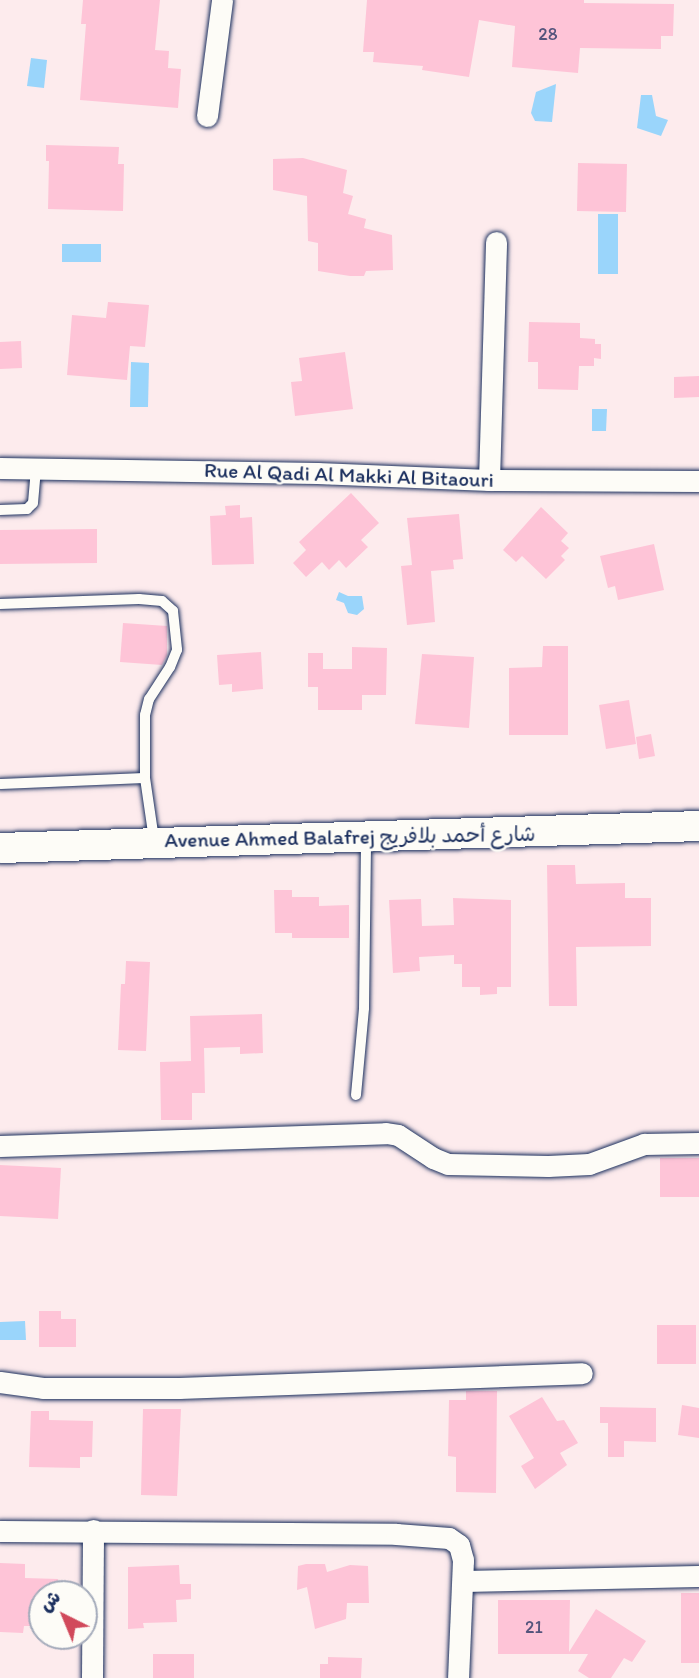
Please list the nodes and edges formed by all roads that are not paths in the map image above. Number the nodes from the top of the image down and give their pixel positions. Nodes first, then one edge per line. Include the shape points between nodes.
1 (222, 0) edge
2 (207, 116) dead end
3 (496, 242) dead end
4 (0, 468) edge
5 (36, 469) junction
6 (489, 480) junction
7 (699, 481) edge
8 (0, 510) edge
9 (0, 604) edge
10 (145, 778) junction
11 (0, 784) edge
12 (699, 826) edge
13 (366, 838) junction
14 (155, 842) junction
15 (0, 848) edge
16 (356, 1095) dead end
17 (699, 1143) edge
18 (0, 1146) edge
19 (582, 1373) dead end
20 (0, 1382) edge
21 (93, 1530) junction
22 (0, 1531) edge
23 (699, 1576) edge
24 (463, 1581) junction
25 (92, 1678) edge
26 (458, 1678) edge

1 - 2 street
3 - 6 street
4 - 5 street, Rue Al Qadi Al Makki Al Bitaouri
5 - 6 street, Rue Al Qadi Al Makki Al Bitaouri
5 - 8 lane via 33,503 27,509
6 - 7 street, Rue Al Qadi Al Makki Al Bitaouri
9 - 10 lane via 139,599 162,601 173,611 177,650 145,715
10 - 11 lane
10 - 14 lane
12 - 13 main road, Avenue Ahmed Balafrej شارع أحمد بلافريج
13 - 14 main road, Avenue Ahmed Balafrej شارع أحمد بلافريج
13 - 16 lane via 364,1008
14 - 15 main road, Avenue Ahmed Balafrej شارع أحمد بلافريج
17 - 18 street via 644,1144 589,1164 548,1166 449,1164 398,1135 386,1133
19 - 20 street via 179,1388 43,1388
21 - 22 street
21 - 24 street via 441,1536 459,1545
21 - 25 street
23 - 24 street
24 - 26 street

